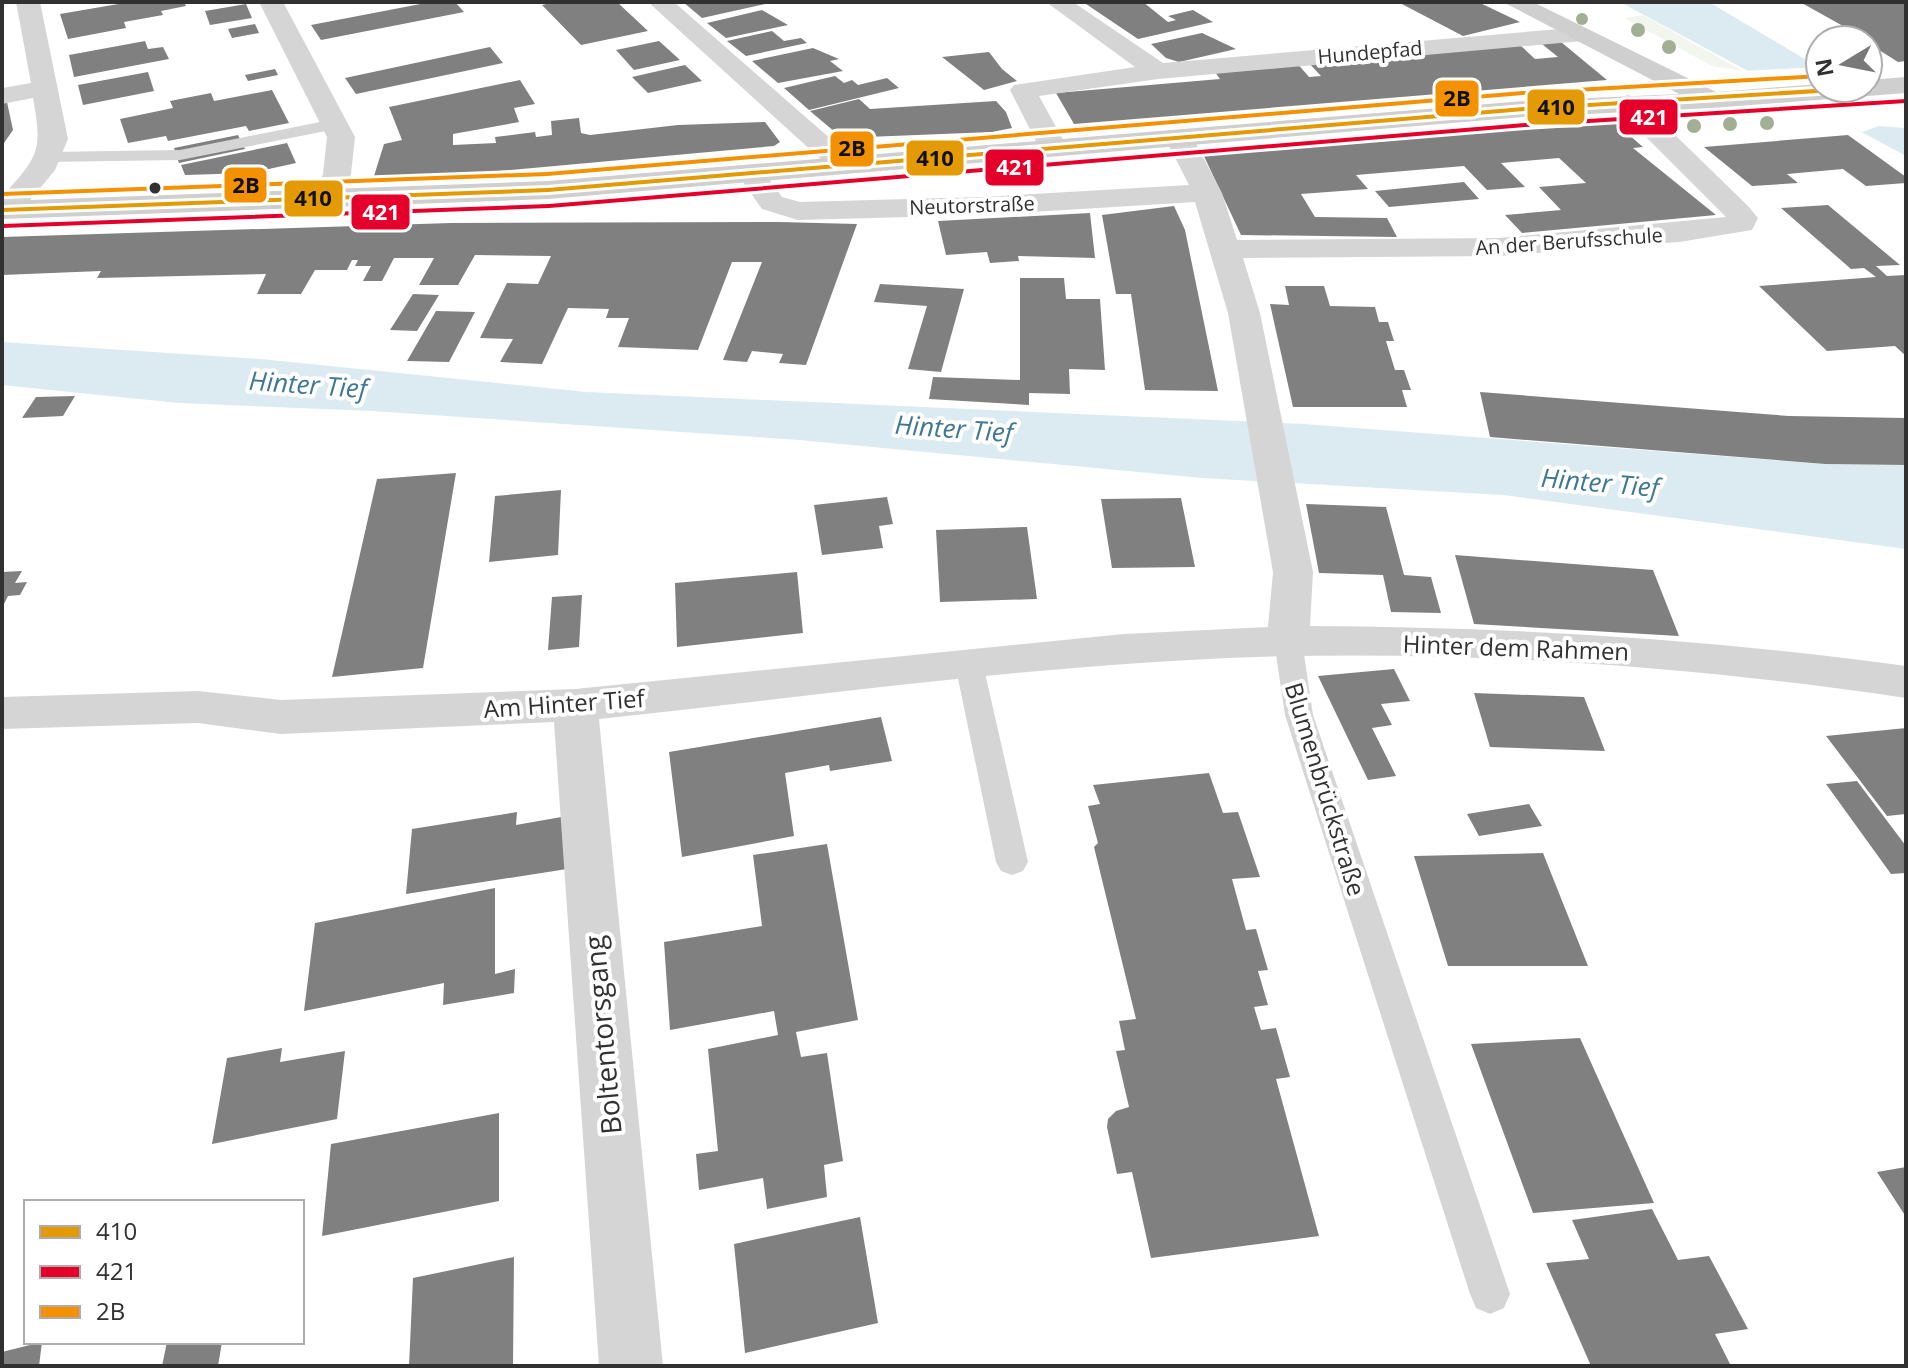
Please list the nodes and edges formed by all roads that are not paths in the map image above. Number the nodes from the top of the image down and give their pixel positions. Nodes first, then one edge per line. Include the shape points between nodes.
1 (271, 2) edge
2 (660, 2) edge
3 (1058, 2) edge
4 (1515, 2) edge
5 (29, 4) edge
6 (2, 11) edge
7 (1583, 34) junction
8 (1158, 71) junction
9 (1906, 85) edge
10 (1884, 87) edge
11 (46, 88) junction
12 (1804, 93) edge
13 (2, 96) edge
14 (1712, 100) junction
15 (1627, 103) junction
16 (335, 124) junction
17 (1178, 136) junction
18 (1053, 147) junction
19 (48, 157) junction
20 (846, 167) junction
21 (752, 175) junction
22 (1207, 193) junction
23 (328, 199) junction
24 (4, 210) edge
25 (1226, 249) junction
26 (1288, 641) junction
27 (1124, 649) joint
28 (969, 664) junction
29 (1906, 682) edge
30 (575, 705) junction
31 (2, 713) edge
32 (1012, 862) dead end
33 (1490, 1294) dead end
34 (631, 1366) edge

1 - 16 street
2 - 20 street
3 - 8 street
4 - 7 street
5 - 6 street
5 - 11 street
7 - 8 street, Hundepfad
7 - 14 street
8 - 18 street, Hundepfad via 1023,90
9 - 10 street, Neutorstraße
11 - 13 street
11 - 19 street via 54,125
12 - 14 street, Neutorstraße
14 - 15 street, Neutorstraße
15 - 17 street, Neutorstraße
15 - 25 street, An der Berufsschule via 1743,218 1738,226 1447,249
16 - 19 lane via 180,155
16 - 23 street via 342,151
17 - 18 street, Neutorstraße
17 - 22 street, Blumenbrückstraße
18 - 20 street, Neutorstraße
19 - 24 street
20 - 21 street, Neutorstraße
21 - 22 street, Neutorstraße via 772,203 798,211
21 - 23 street, Neutorstraße
22 - 25 street, Blumenbrückstraße
23 - 24 street, Neutorstraße
25 - 26 street, Blumenbrückstraße via 1244,313 1294,581
26 - 27 street, Hinter dem Rahmen
26 - 29 street, Hinter dem Rahmen via 1616,650 1772,663
26 - 33 lane, Blumenbrückstraße via 1299,715
27 - 28 street, Am Hinter Tief
28 - 30 street, Am Hinter Tief
28 - 32 lane
30 - 31 street, Am Hinter Tief via 281,717 198,707
30 - 34 street, Boltentorsgang

